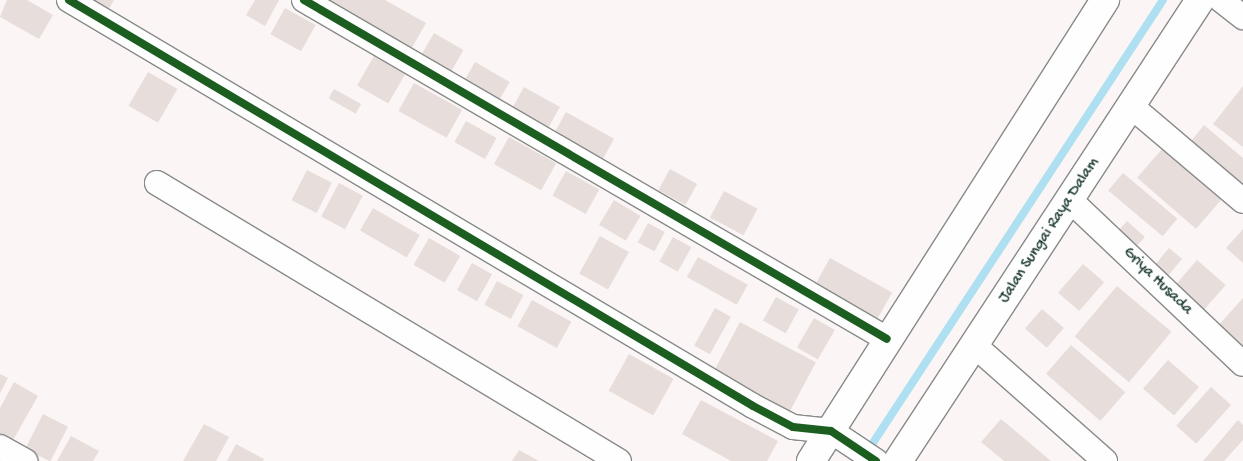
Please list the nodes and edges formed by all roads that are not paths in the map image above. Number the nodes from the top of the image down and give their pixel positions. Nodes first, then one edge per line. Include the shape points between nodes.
1 (68, 0) edge
2 (304, 0) edge
3 (1105, 0) edge
4 (1200, 0) edge
5 (1221, 0) edge
6 (1243, 17) edge
7 (1131, 106) junction
8 (156, 182) dead end
9 (1070, 200) junction
10 (1243, 201) edge
11 (887, 339) junction
12 (974, 345) junction
13 (1243, 364) edge
14 (837, 435) junction
15 (0, 447) edge
16 (26, 461) edge
17 (619, 461) edge
18 (811, 461) edge
19 (876, 461) edge
20 (898, 461) edge
21 (1105, 461) edge

1 - 14 street via 753,406 793,427
2 - 11 street
3 - 11 street
4 - 7 street, Jalan Sungai Raya Dalam
5 - 6 street
7 - 9 street, Jalan Sungai Raya Dalam
7 - 10 street
8 - 17 street
9 - 12 street, Jalan Sungai Raya Dalam
9 - 13 street, Griya Husada
11 - 14 street
12 - 20 street, Jalan Sungai Raya Dalam
12 - 21 street
14 - 18 street
14 - 19 street
15 - 16 street

